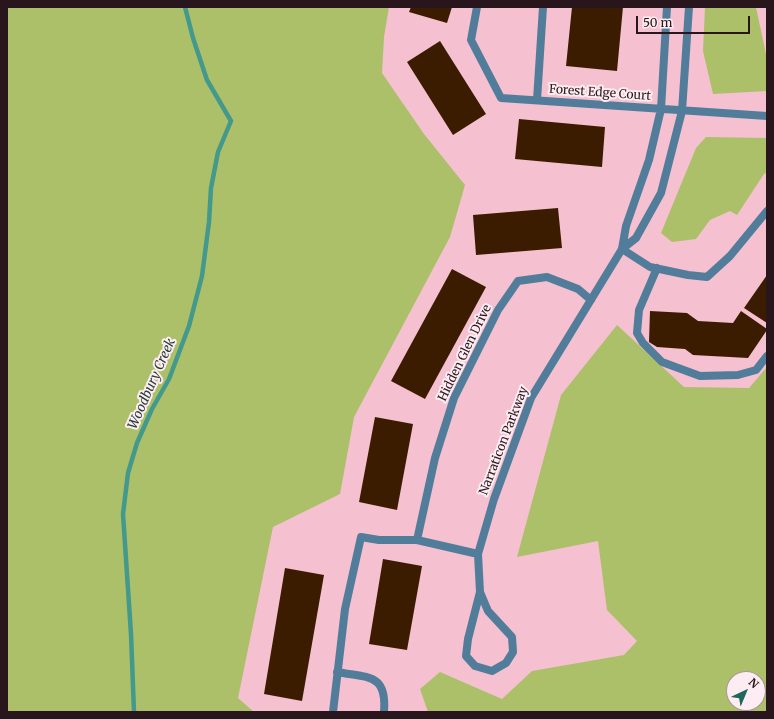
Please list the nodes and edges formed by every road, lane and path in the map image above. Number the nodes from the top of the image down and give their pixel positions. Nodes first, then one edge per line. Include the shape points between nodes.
1 (477, 7) edge
2 (543, 7) edge
3 (667, 7) edge
4 (689, 7) edge
5 (537, 100) junction
6 (661, 109) junction
7 (682, 110) junction
8 (767, 116) edge
9 (767, 211) edge
10 (622, 249) junction
11 (657, 268) junction
12 (591, 300) junction
13 (767, 356) edge
14 (417, 540) junction
15 (478, 554) junction
16 (480, 592) junction
17 (337, 672) junction
18 (333, 712) edge
19 (384, 712) edge

1 - 5 street, Forest Edge Court via 471,40 502,98
2 - 5 street, Forest Edge Court
3 - 6 street, Narraticon Parkway
4 - 7 street, Narraticon Parkway
5 - 6 street, Forest Edge Court
6 - 7 street, Forest Edge Court
6 - 10 street, Narraticon Parkway via 649,160 626,226
7 - 8 street, Forest Edge Court
7 - 10 street, Narraticon Parkway via 661,193 636,238
9 - 11 street via 730,256 707,277
10 - 11 street via 650,267
10 - 12 street, Narraticon Parkway
11 - 13 street via 639,310 637,333 662,362 700,376 738,375 756,370
12 - 14 street, Hidden Glen Drive via 578,289 547,276 518,281 498,310 454,398 435,458
12 - 15 street, Narraticon Parkway via 531,398 494,499
14 - 15 street
14 - 17 street via 379,540 361,537 345,609
15 - 16 street, Narraticon Parkway
16 - 16 street via 466,656 475,666 492,671 506,663 513,652 512,637 488,611
17 - 18 street
17 - 19 street via 378,682 385,699

